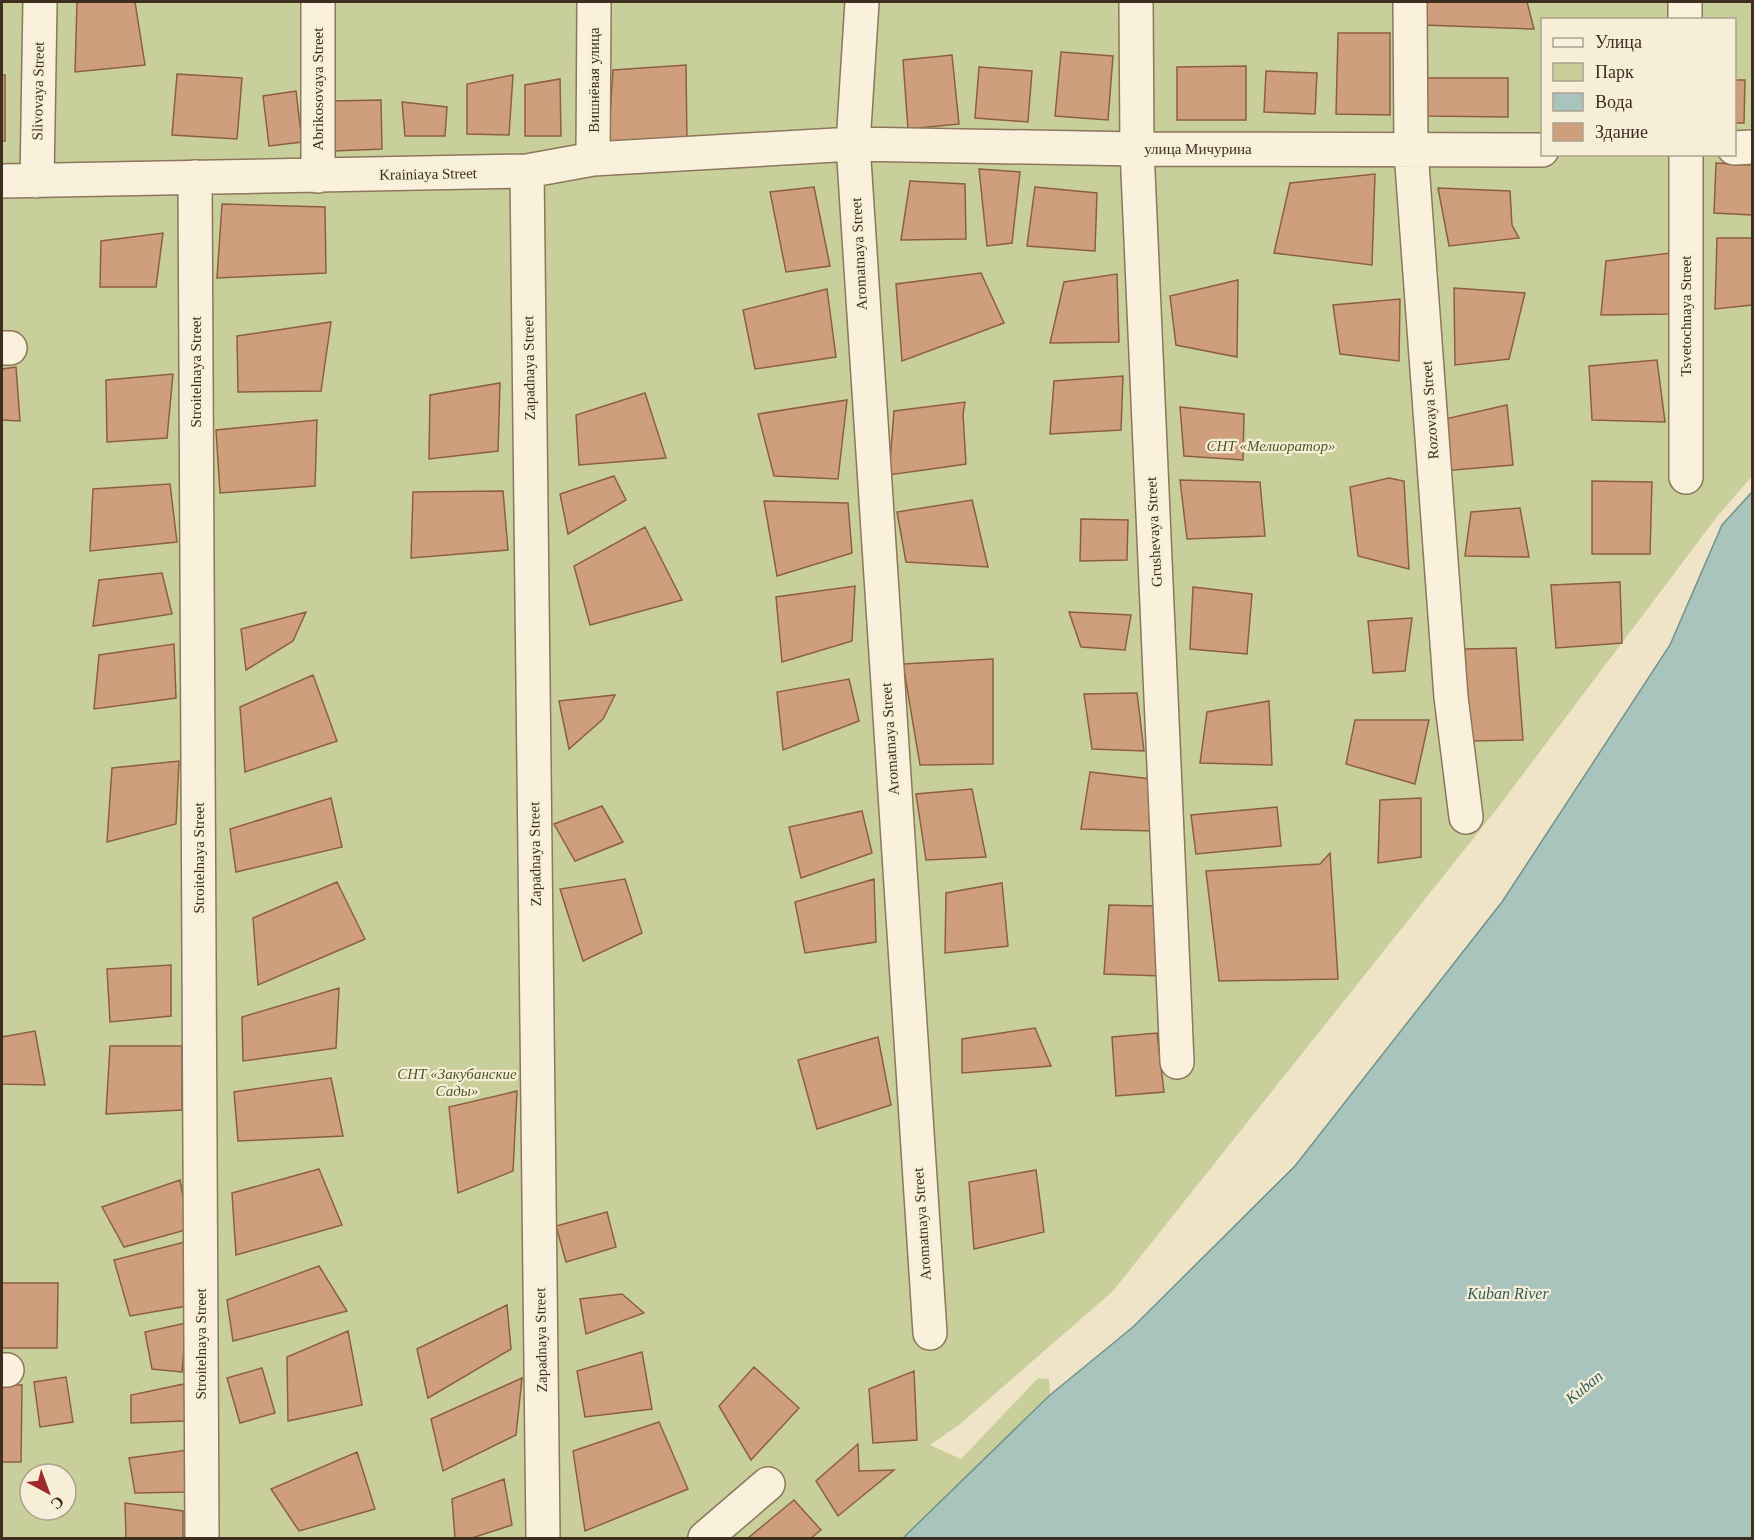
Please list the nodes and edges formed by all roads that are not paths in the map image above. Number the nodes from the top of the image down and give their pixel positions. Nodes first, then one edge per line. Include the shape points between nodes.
1 (40, 2) edge
2 (318, 2) edge
3 (594, 2) edge
4 (862, 2) edge
5 (1136, 2) edge
6 (1410, 2) edge
7 (1685, 2) edge
8 (1685, 18) edge
9 (853, 144) junction
10 (1752, 147) edge
11 (1736, 148) edge
12 (1137, 149) junction
13 (1541, 150) edge
14 (1411, 151) junction
15 (1686, 156) edge
16 (593, 159) junction
17 (527, 171) junction
18 (318, 176) junction
19 (195, 177) junction
20 (2, 181) edge
21 (37, 181) junction
22 (1686, 477) dead end
23 (1466, 818) dead end
24 (1177, 1062) dead end
25 (930, 1333) dead end
26 (768, 1484) dead end
27 (543, 1538) edge
28 (202, 1539) edge
29 (705, 1539) edge

1 - 21 street, Slivovaya Street
2 - 18 street, Abrikosovaya Street
3 - 16 street, Вишнёвая улица
4 - 9 street, Aromatnaya Street
5 - 12 street, Grushevaya Street
6 - 14 street, Rozovaya Street
7 - 8 street
9 - 12 street, улица Мичурина
9 - 16 street, Krainiaya Street
9 - 25 street, Aromatnaya Street
10 - 11 street
12 - 14 street, улица Мичурина
12 - 24 street, Grushevaya Street
13 - 14 street, улица Мичурина
14 - 23 street, Rozovaya Street via 1451,697
15 - 22 street, Tsvetochnaya Street
16 - 17 street, Krainiaya Street
17 - 18 street, Krainiaya Street
17 - 27 street, Zapadnaya Street
18 - 19 street, Krainiaya Street
19 - 21 street, Krainiaya Street
19 - 28 street, Stroitelnaya Street
20 - 21 street, Krainiaya Street
26 - 29 street

